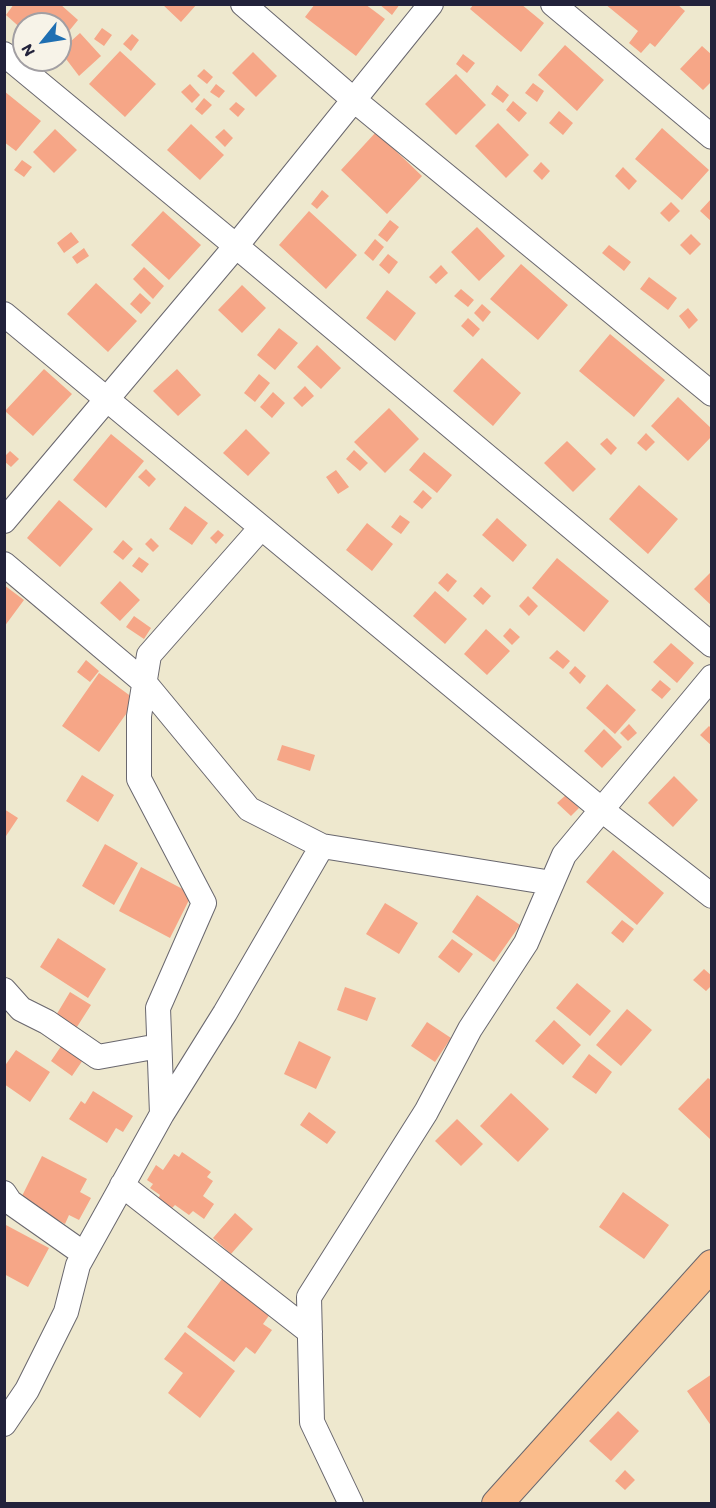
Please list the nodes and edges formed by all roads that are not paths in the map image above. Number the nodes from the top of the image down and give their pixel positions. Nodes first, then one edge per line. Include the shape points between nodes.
1 (243, 4) edge
2 (430, 4) edge
3 (553, 4) edge
4 (4, 54) edge
5 (354, 100) junction
6 (711, 137) edge
7 (236, 246) junction
8 (4, 314) edge
9 (711, 394) edge
10 (105, 400) junction
11 (4, 521) edge
12 (260, 529) junction
13 (4, 564) edge
14 (711, 645) edge
15 (711, 677) edge
16 (144, 682) junction
17 (602, 810) junction
18 (322, 846) junction
19 (552, 883) junction
20 (711, 896) edge
21 (4, 990) edge
22 (159, 1046) junction
23 (162, 1114) junction
24 (122, 1185) junction
25 (4, 1193) edge
26 (84, 1254) junction
27 (711, 1265) edge
28 (310, 1332) junction
29 (4, 1424) edge
30 (351, 1503) edge
31 (497, 1503) edge

1 - 5 street
2 - 5 street
3 - 6 street
4 - 7 street
5 - 7 street
5 - 9 street
7 - 10 street
7 - 14 street
8 - 10 street
10 - 11 street
10 - 12 street
12 - 16 street via 149,655
12 - 17 street
13 - 16 street
15 - 17 street
16 - 18 street via 249,809
16 - 22 street via 139,716 139,779 204,903 158,1008
17 - 19 street via 564,855
17 - 20 street
18 - 19 street
18 - 23 street
19 - 28 street via 526,943 470,1029 426,1112 309,1297
21 - 22 street via 21,1009 98,1057
22 - 23 street
23 - 24 street
24 - 26 street
24 - 28 street
25 - 26 street via 10,1202
26 - 29 street via 66,1312 27,1390
27 - 31 main road
28 - 30 street via 312,1422

